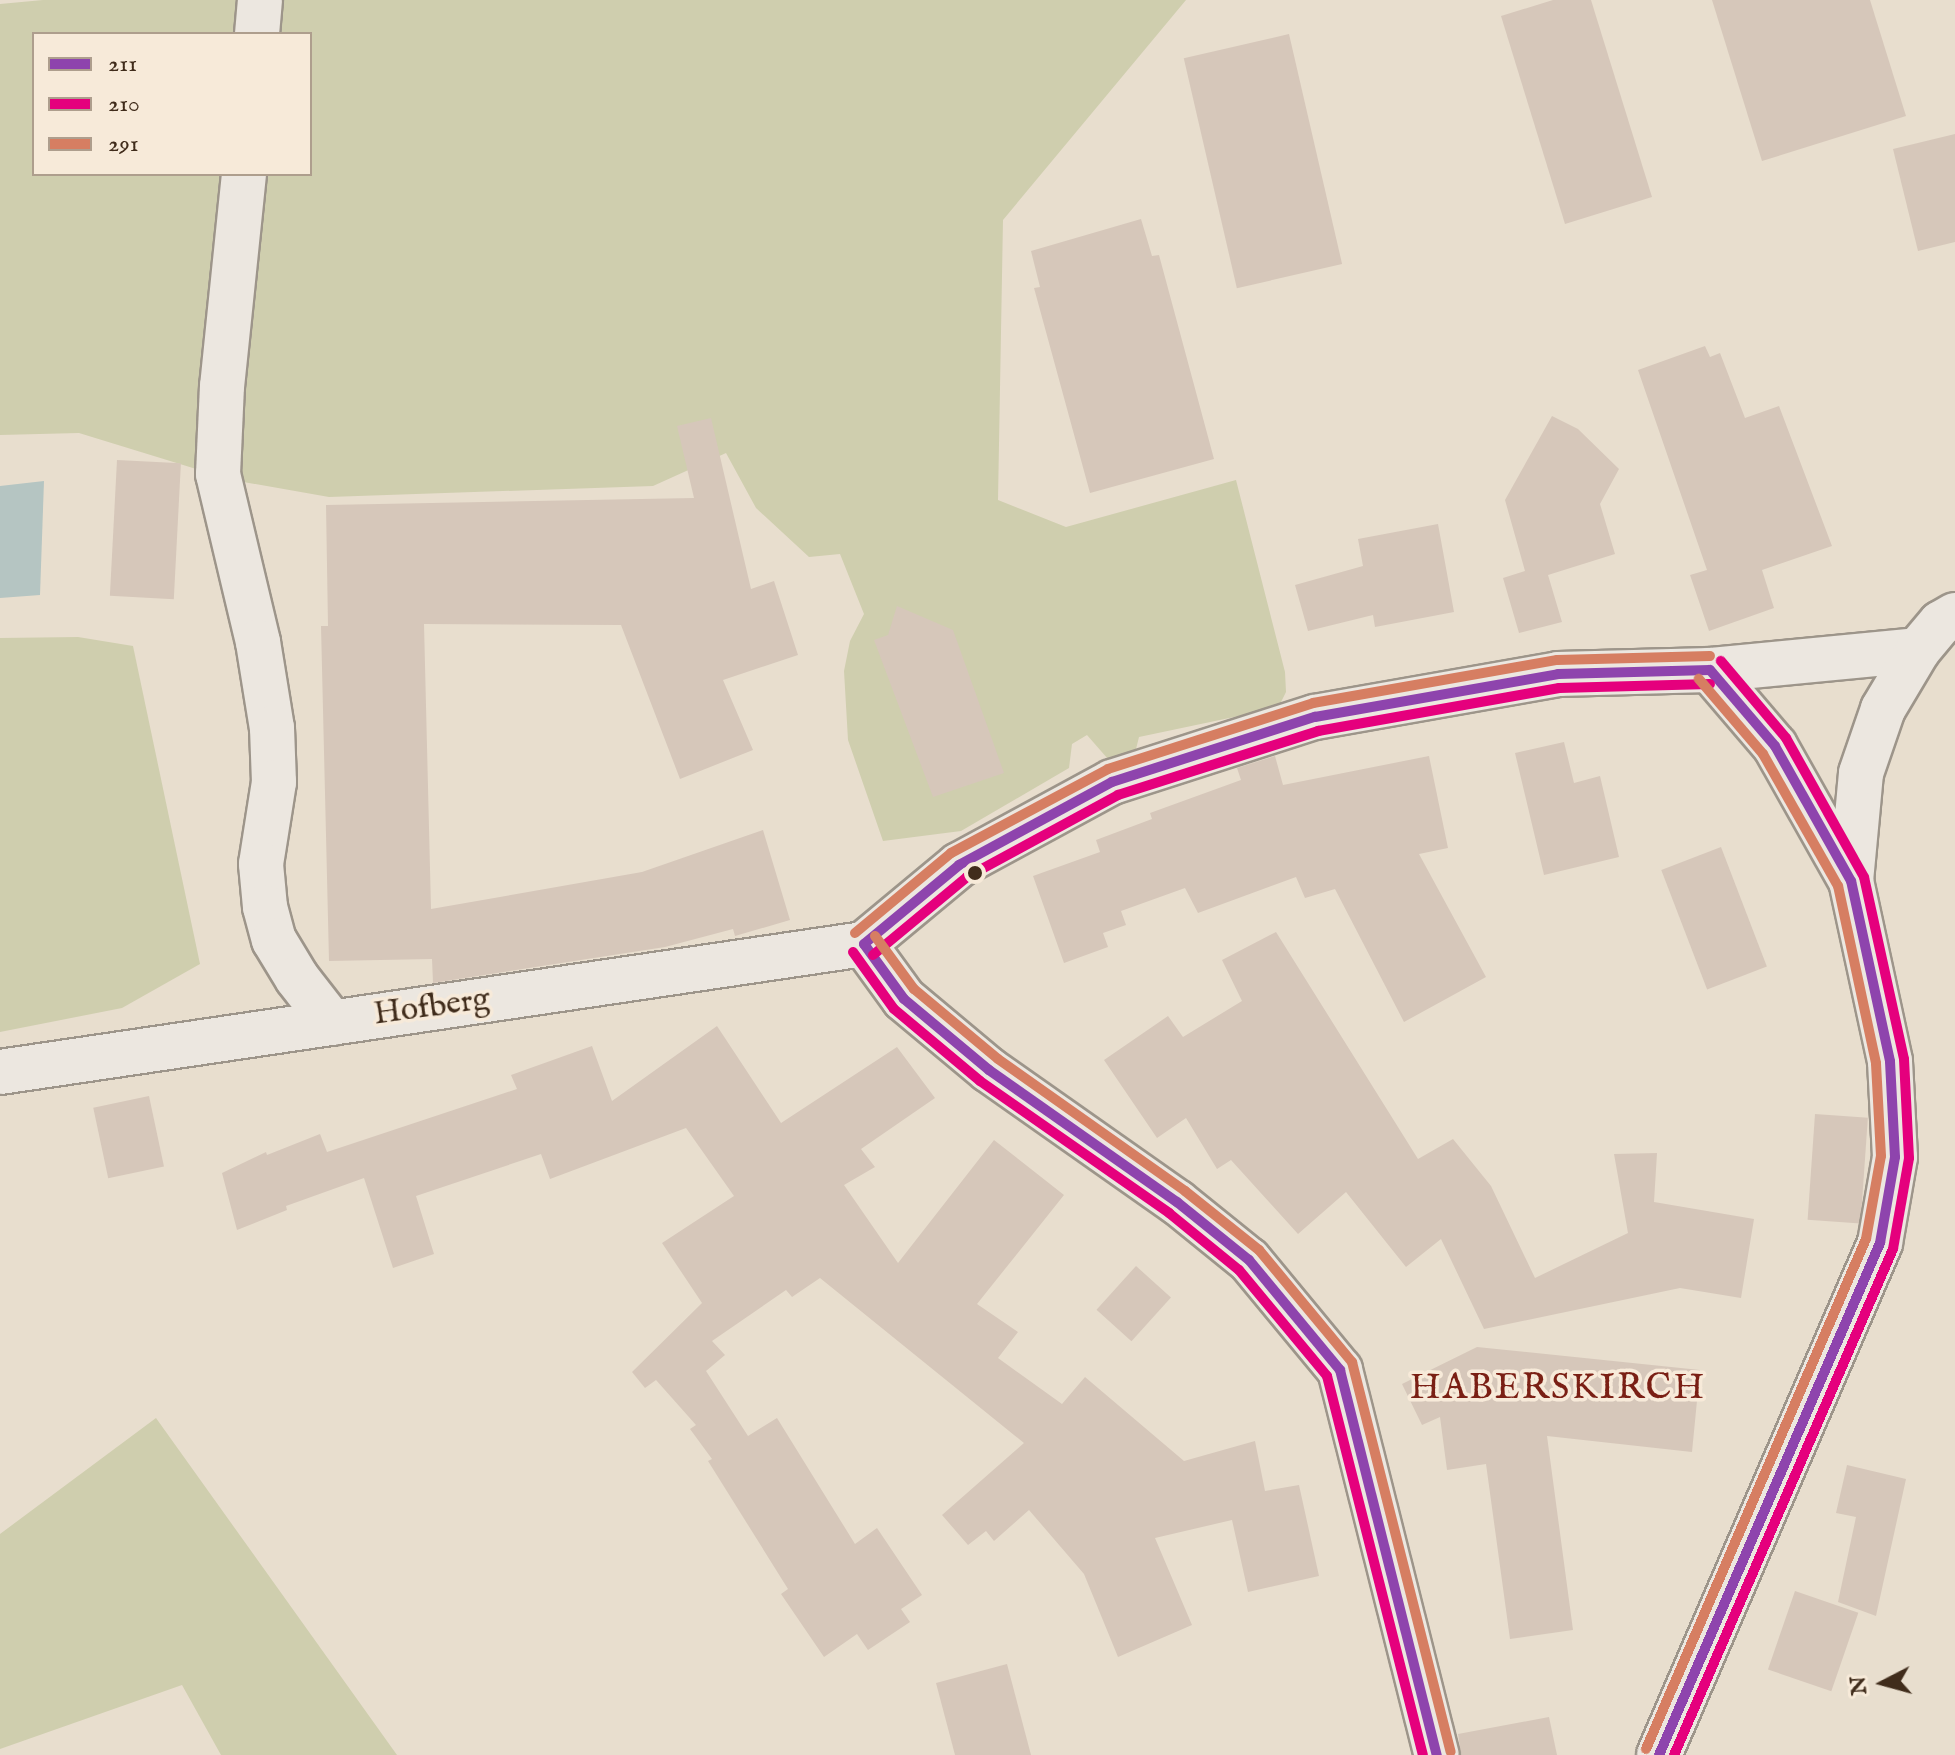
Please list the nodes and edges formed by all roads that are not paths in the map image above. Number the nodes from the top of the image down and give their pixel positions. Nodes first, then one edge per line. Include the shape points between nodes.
1 (260, 0) edge
2 (257, 32) edge
3 (244, 176) edge
4 (1955, 615) edge
5 (1918, 650) junction
6 (1710, 670) junction
7 (1851, 881) junction
8 (864, 944) junction
9 (332, 1023) junction
10 (0, 1072) edge
11 (1437, 1755) edge
12 (1659, 1755) edge

1 - 2 street
3 - 9 street via 218,474 258,642 272,728 274,782 261,864 265,907 274,940
4 - 5 street
5 - 6 street
5 - 7 street via 1883,709 1861,773
6 - 7 street via 1775,746
6 - 8 street via 1558,674 1315,717 1112,782 959,865
7 - 12 street via 1890,1061 1895,1157 1880,1243
8 - 9 street, Hofberg
8 - 11 street via 904,999 989,1070 1177,1202 1249,1260 1340,1370
9 - 10 street, Hofberg

